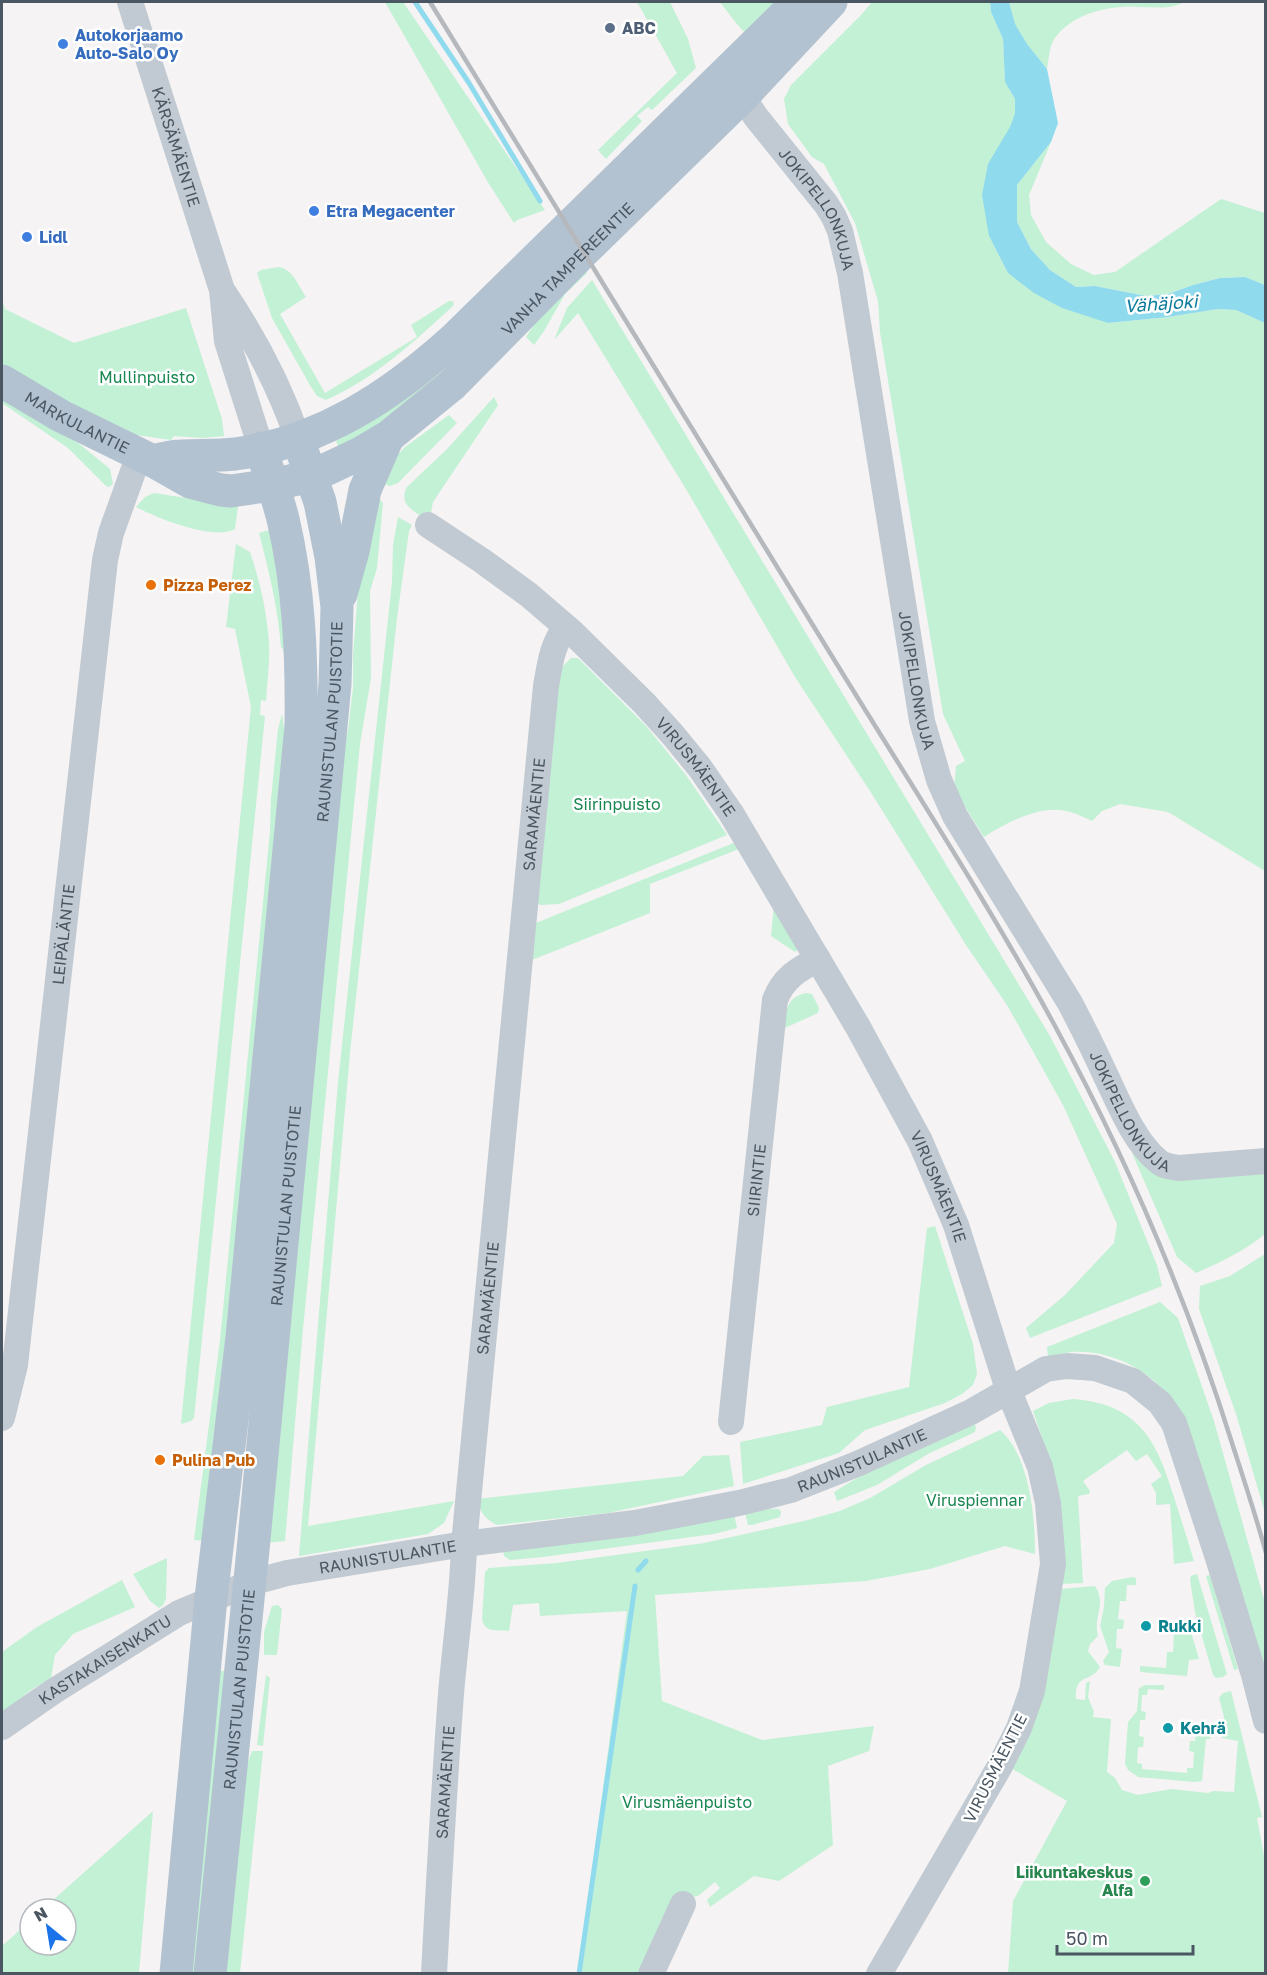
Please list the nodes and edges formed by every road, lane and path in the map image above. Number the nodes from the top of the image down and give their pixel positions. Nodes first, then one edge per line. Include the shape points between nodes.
1 (130, 2) edge
2 (798, 2) edge
3 (831, 2) edge
4 (735, 84) junction
5 (222, 290) junction
6 (2, 381) edge
7 (388, 437) junction
8 (298, 439) junction
9 (261, 448) junction
10 (146, 458) junction
11 (311, 476) junction
12 (272, 485) junction
13 (428, 525) dead end
14 (337, 607) junction
15 (566, 627) junction
16 (818, 959) junction
17 (1266, 1161) edge
18 (1008, 1389) junction
19 (2, 1418) edge
20 (731, 1422) dead end
21 (464, 1544) junction
22 (250, 1583) junction
23 (211, 1598) junction
24 (1266, 1721) edge
25 (2, 1727) edge
26 (683, 1904) dead end
27 (177, 1974) edge
28 (210, 1974) edge
29 (434, 1974) edge
30 (651, 1974) edge
31 (879, 1974) edge

1 - 5 street, KÄRSÄMÄENTIE
2 - 4 main road, VANHA TAMPEREENTIE via 751,46
3 - 4 main road, VANHA TAMPEREENTIE
4 - 7 main road, VANHA TAMPEREENTIE via 583,252 452,384
4 - 8 main road, VANHA TAMPEREENTIE via 437,354 367,405
4 - 17 street, JOKIPELLONKUJA via 826,204 840,231 922,721 939,780 955,816 1070,1003 1137,1137 1158,1161 1179,1168
5 - 8 street, KÄRSÄMÄENTIE via 250,333 286,404
5 - 9 street, KÄRSÄMÄENTIE via 227,341
6 - 10 main road, MARKULANTIE via 61,416
7 - 11 main road, VANHA TAMPEREENTIE
7 - 14 main road via 365,490
8 - 9 main road, VANHA TAMPEREENTIE
8 - 11 main road, RAUNISTULAN PUISTOTIE
9 - 10 main road via 235,454
9 - 12 main road, RAUNISTULAN PUISTOTIE
10 - 12 main road, MARKULANTIE via 190,482 221,490
10 - 19 street, LEIPÄLÄNTIE via 111,533 105,560 15,1365
11 - 12 main road, VANHA TAMPEREENTIE
11 - 14 main road, RAUNISTULAN PUISTOTIE via 331,557
12 - 23 main road, RAUNISTULAN PUISTOTIE via 287,541 298,616 301,726 242,1337
13 - 15 street, VIRUSMÄENTIE via 529,595
14 - 22 main road, RAUNISTULAN PUISTOTIE via 334,695
15 - 16 street, VIRUSMÄENTIE via 645,704 700,768
15 - 21 street, SARAMÄENTIE via 554,645 546,686
16 - 18 street, VIRUSMÄENTIE via 920,1141 956,1225
16 - 20 street, SIIRINTIE via 795,971 778,990 775,1000
18 - 21 street, RAUNISTULANTIE via 970,1412 790,1490 634,1523
18 - 24 street, RAUNISTULANTIE via 1046,1369 1082,1366 1122,1376 1160,1403 1182,1444
18 - 31 street, VIRUSMÄENTIE via 1040,1467 1052,1533 1053,1564 1032,1691 1000,1766
21 - 22 street, RAUNISTULANTIE via 287,1573
21 - 29 street, SARAMÄENTIE
22 - 23 street, RAUNISTULANTIE
22 - 28 main road, RAUNISTULAN PUISTOTIE
23 - 25 street, KASTAKAISENKATU via 153,1629
23 - 27 main road, RAUNISTULAN PUISTOTIE
26 - 30 street

